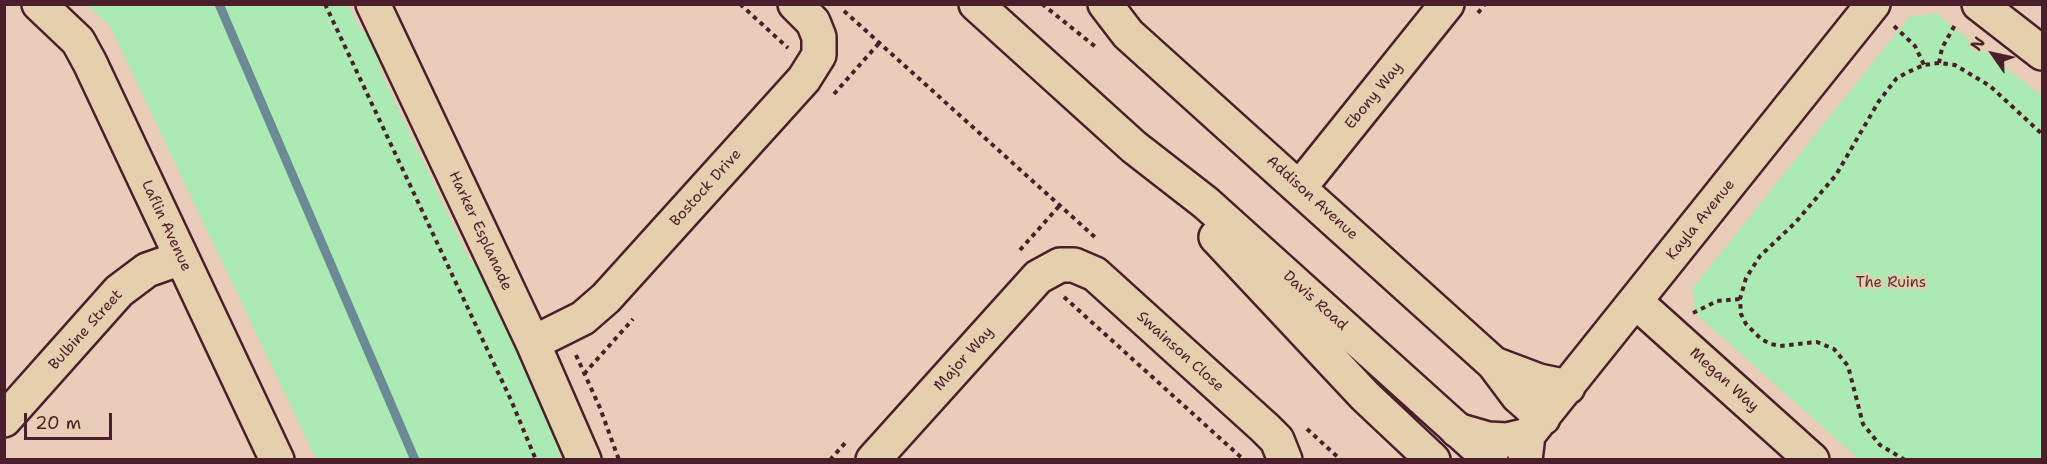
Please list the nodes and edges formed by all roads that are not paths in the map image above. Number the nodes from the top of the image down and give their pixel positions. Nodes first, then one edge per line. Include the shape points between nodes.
1 (39, 4) edge
2 (373, 4) edge
3 (976, 4) edge
4 (1083, 4) edge
5 (1105, 4) edge
6 (1447, 4) edge
7 (1872, 6) edge
8 (815, 10) edge
9 (1970, 11) edge
10 (1128, 34) junction
11 (2043, 53) edge
12 (1134, 147) junction
13 (1300, 187) junction
14 (181, 258) junction
15 (1062, 281) joint
16 (1635, 302) junction
17 (534, 343) junction
18 (1494, 364) junction
19 (1568, 387) junction
20 (4, 420) edge
21 (1457, 430) junction
22 (1532, 438) edge
23 (278, 459) edge
24 (584, 459) edge
25 (873, 459) edge
26 (1285, 459) edge
27 (1433, 459) edge
28 (1491, 459) edge
29 (1812, 459) edge

1 - 14 street, Laflin Avenue via 82,48
2 - 17 street, Harker Esplanade
3 - 12 street, Davis Road
4 - 10 street, Addison Avenue
5 - 10 street, Addison Avenue
6 - 13 street, Ebony Way
7 - 16 street, Kayla Avenue
8 - 17 street, Bostock Drive via 819,55 804,79 606,298 583,318
9 - 11 street
10 - 13 street, Addison Avenue
12 - 21 street, Davis Road via 1206,203
12 - 27 street, Davis Road via 1365,396
13 - 18 street, Addison Avenue
14 - 20 street, Bulbine Street via 147,270 119,291
14 - 23 street, Laflin Avenue
15 - 25 street, Major Way via 1038,277
15 - 26 street, Swainson Close via 1074,265 1095,274 1265,428
16 - 19 street, Kayla Avenue
16 - 29 street, Megan Way
17 - 24 street, Harker Esplanade
18 - 19 street, Addison Avenue
18 - 22 street, Addison Avenue via 1518,396
19 - 22 street, Kayla Avenue
21 - 22 street via 1507,440
21 - 28 street, Davis Road

